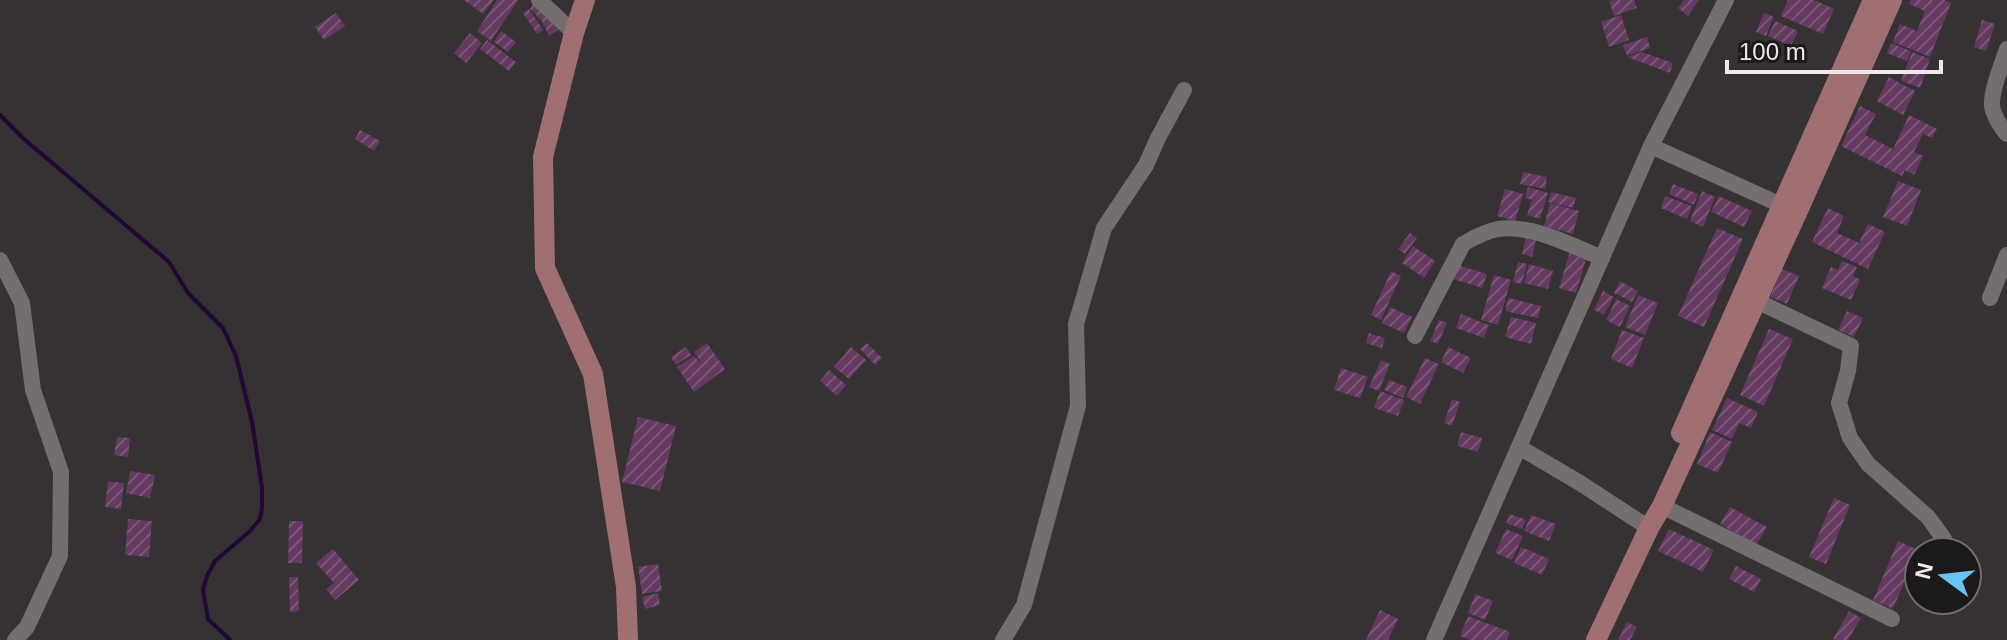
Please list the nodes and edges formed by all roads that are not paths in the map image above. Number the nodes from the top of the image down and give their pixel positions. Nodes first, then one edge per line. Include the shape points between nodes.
1 (539, 0) edge
2 (585, 0) edge
3 (1726, 0) edge
4 (1873, 0) edge
5 (1892, 0) edge
6 (574, 33) junction
7 (2007, 49) edge
8 (1184, 90) dead end
9 (2007, 134) edge
10 (1651, 146) junction
11 (1790, 209) junction
12 (2007, 255) edge
13 (1602, 258) junction
14 (0, 260) edge
15 (1990, 298) dead end
16 (1757, 301) junction
17 (1415, 336) dead end
18 (1519, 447) junction
19 (1662, 506) junction
20 (1649, 528) junction
21 (1942, 536) edge
22 (1892, 619) dead end
23 (15, 640) edge
24 (628, 640) edge
25 (1003, 640) edge
26 (1434, 640) edge
27 (1596, 640) edge

1 - 6 street
2 - 6 main road
3 - 10 street
4 - 11 main road
5 - 11 main road
6 - 24 main road via 543,157 545,268 593,374 626,587
7 - 9 street via 1992,107
8 - 25 street via 1146,165 1104,228 1076,324 1078,406 1024,605
10 - 11 street
10 - 13 street
11 - 16 main road
11 - 20 main road via 1657,489
12 - 15 street
13 - 17 street via 1520,229 1498,229 1473,238 1463,244
13 - 18 street
14 - 23 street via 22,303 33,390 61,472 60,556 27,627
16 - 19 main road
16 - 21 street via 1851,346 1839,403 1850,438 1868,464
18 - 20 street
18 - 26 street
19 - 20 main road
19 - 22 street
20 - 27 main road

